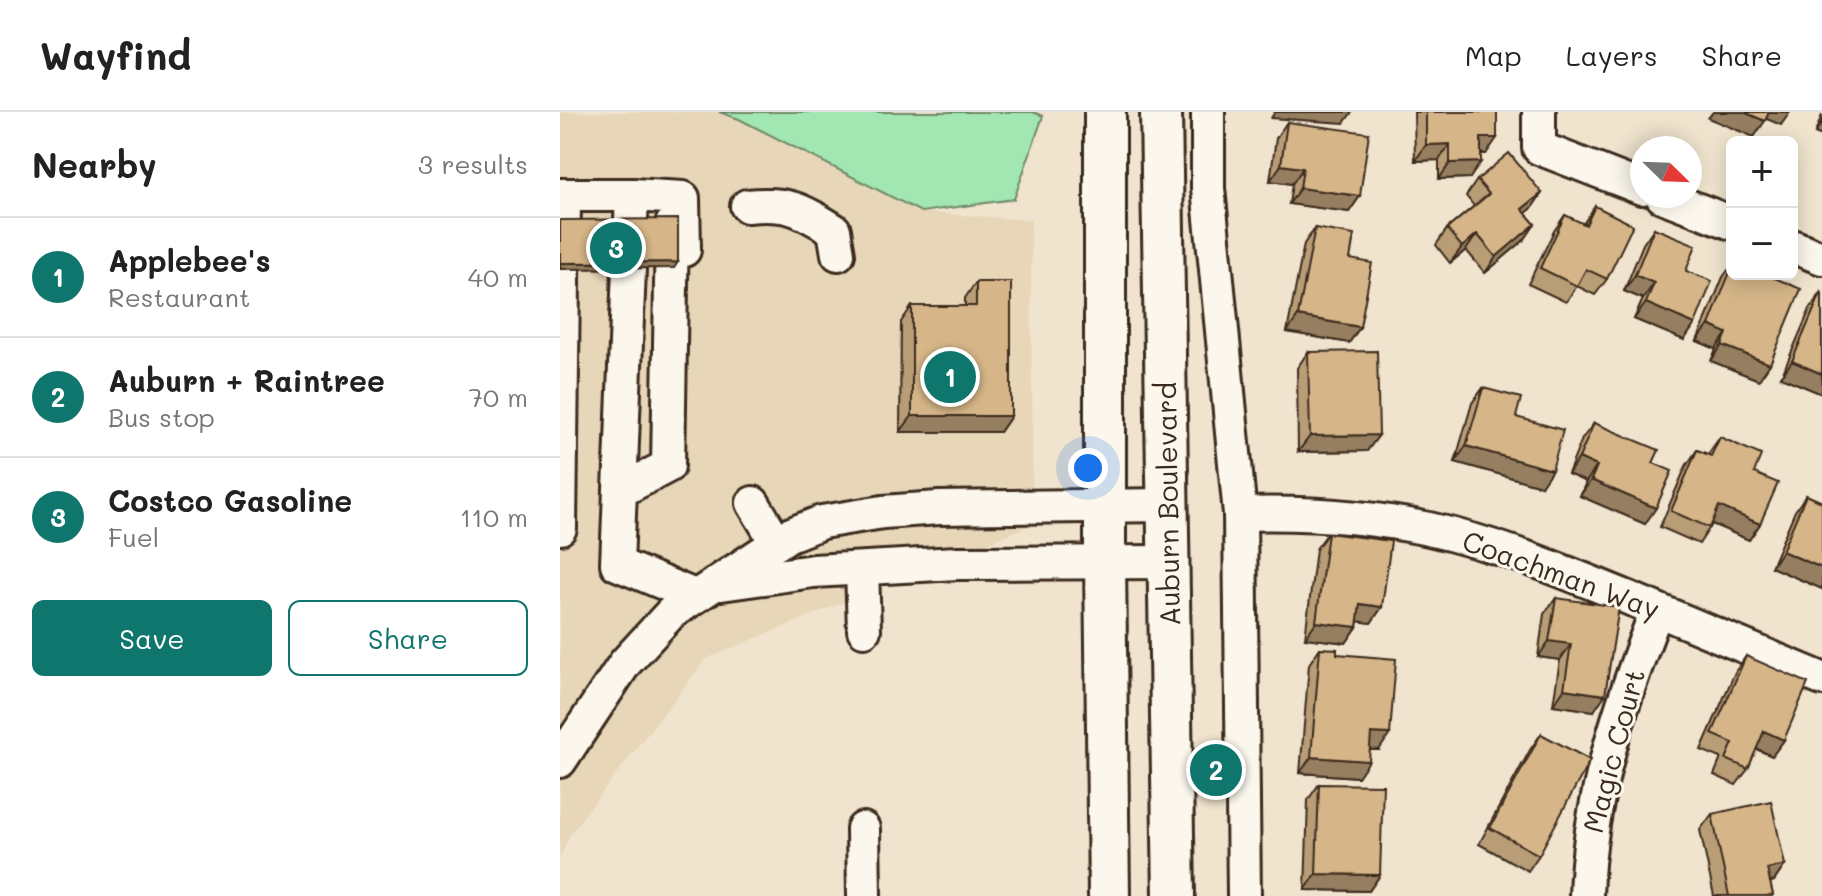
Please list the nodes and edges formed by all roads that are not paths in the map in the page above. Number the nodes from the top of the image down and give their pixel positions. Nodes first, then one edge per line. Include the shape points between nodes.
1 (1105, 112) edge
2 (1161, 112) edge
3 (1208, 112) edge
4 (1539, 112) edge
5 (1630, 183) edge
6 (619, 195) edge
7 (747, 206) dead end
8 (1693, 208) edge
9 (1726, 221) edge
10 (1798, 248) edge
11 (684, 250) dead end
12 (838, 254) dead end
13 (1822, 258) edge
14 (620, 491) junction
15 (753, 503) dead end
16 (1105, 505) junction
17 (1168, 505) junction
18 (1240, 514) junction
19 (777, 543) junction
20 (590, 550) edge
21 (1105, 562) junction
22 (1169, 562) junction
23 (862, 569) junction
24 (702, 591) junction
25 (1657, 610) junction
26 (864, 630) dead end
27 (1822, 679) edge
28 (560, 761) edge
29 (863, 829) dead end
30 (864, 896) edge
31 (1109, 896) edge
32 (1174, 896) edge
33 (1244, 896) edge
34 (1586, 896) edge

1 - 16 main road
2 - 17 main road, Auburn Boulevard
3 - 18 street via 1208,188
4 - 5 street via 1539,148
6 - 11 street via 683,198
6 - 14 street
6 - 14 street via 668,466
6 - 20 street
6 - 20 street via 564,199
7 - 12 street via 777,203 805,212 834,230
8 - 9 street
10 - 13 street
14 - 20 street
15 - 19 street
16 - 17 street
16 - 19 street via 883,512 822,522
16 - 21 main road
17 - 22 main road, Auburn Boulevard
18 - 25 street, Coachman Way via 1343,516 1427,529 1510,551
18 - 33 street
19 - 24 street
20 - 24 street
21 - 22 street
21 - 23 street
21 - 31 main road
22 - 32 main road, Auburn Boulevard
23 - 24 street via 813,571
23 - 26 street
24 - 28 street via 671,613 625,663
25 - 27 street, Coachman Way
25 - 34 street, Magic Court via 1611,741 1594,816
29 - 30 street

